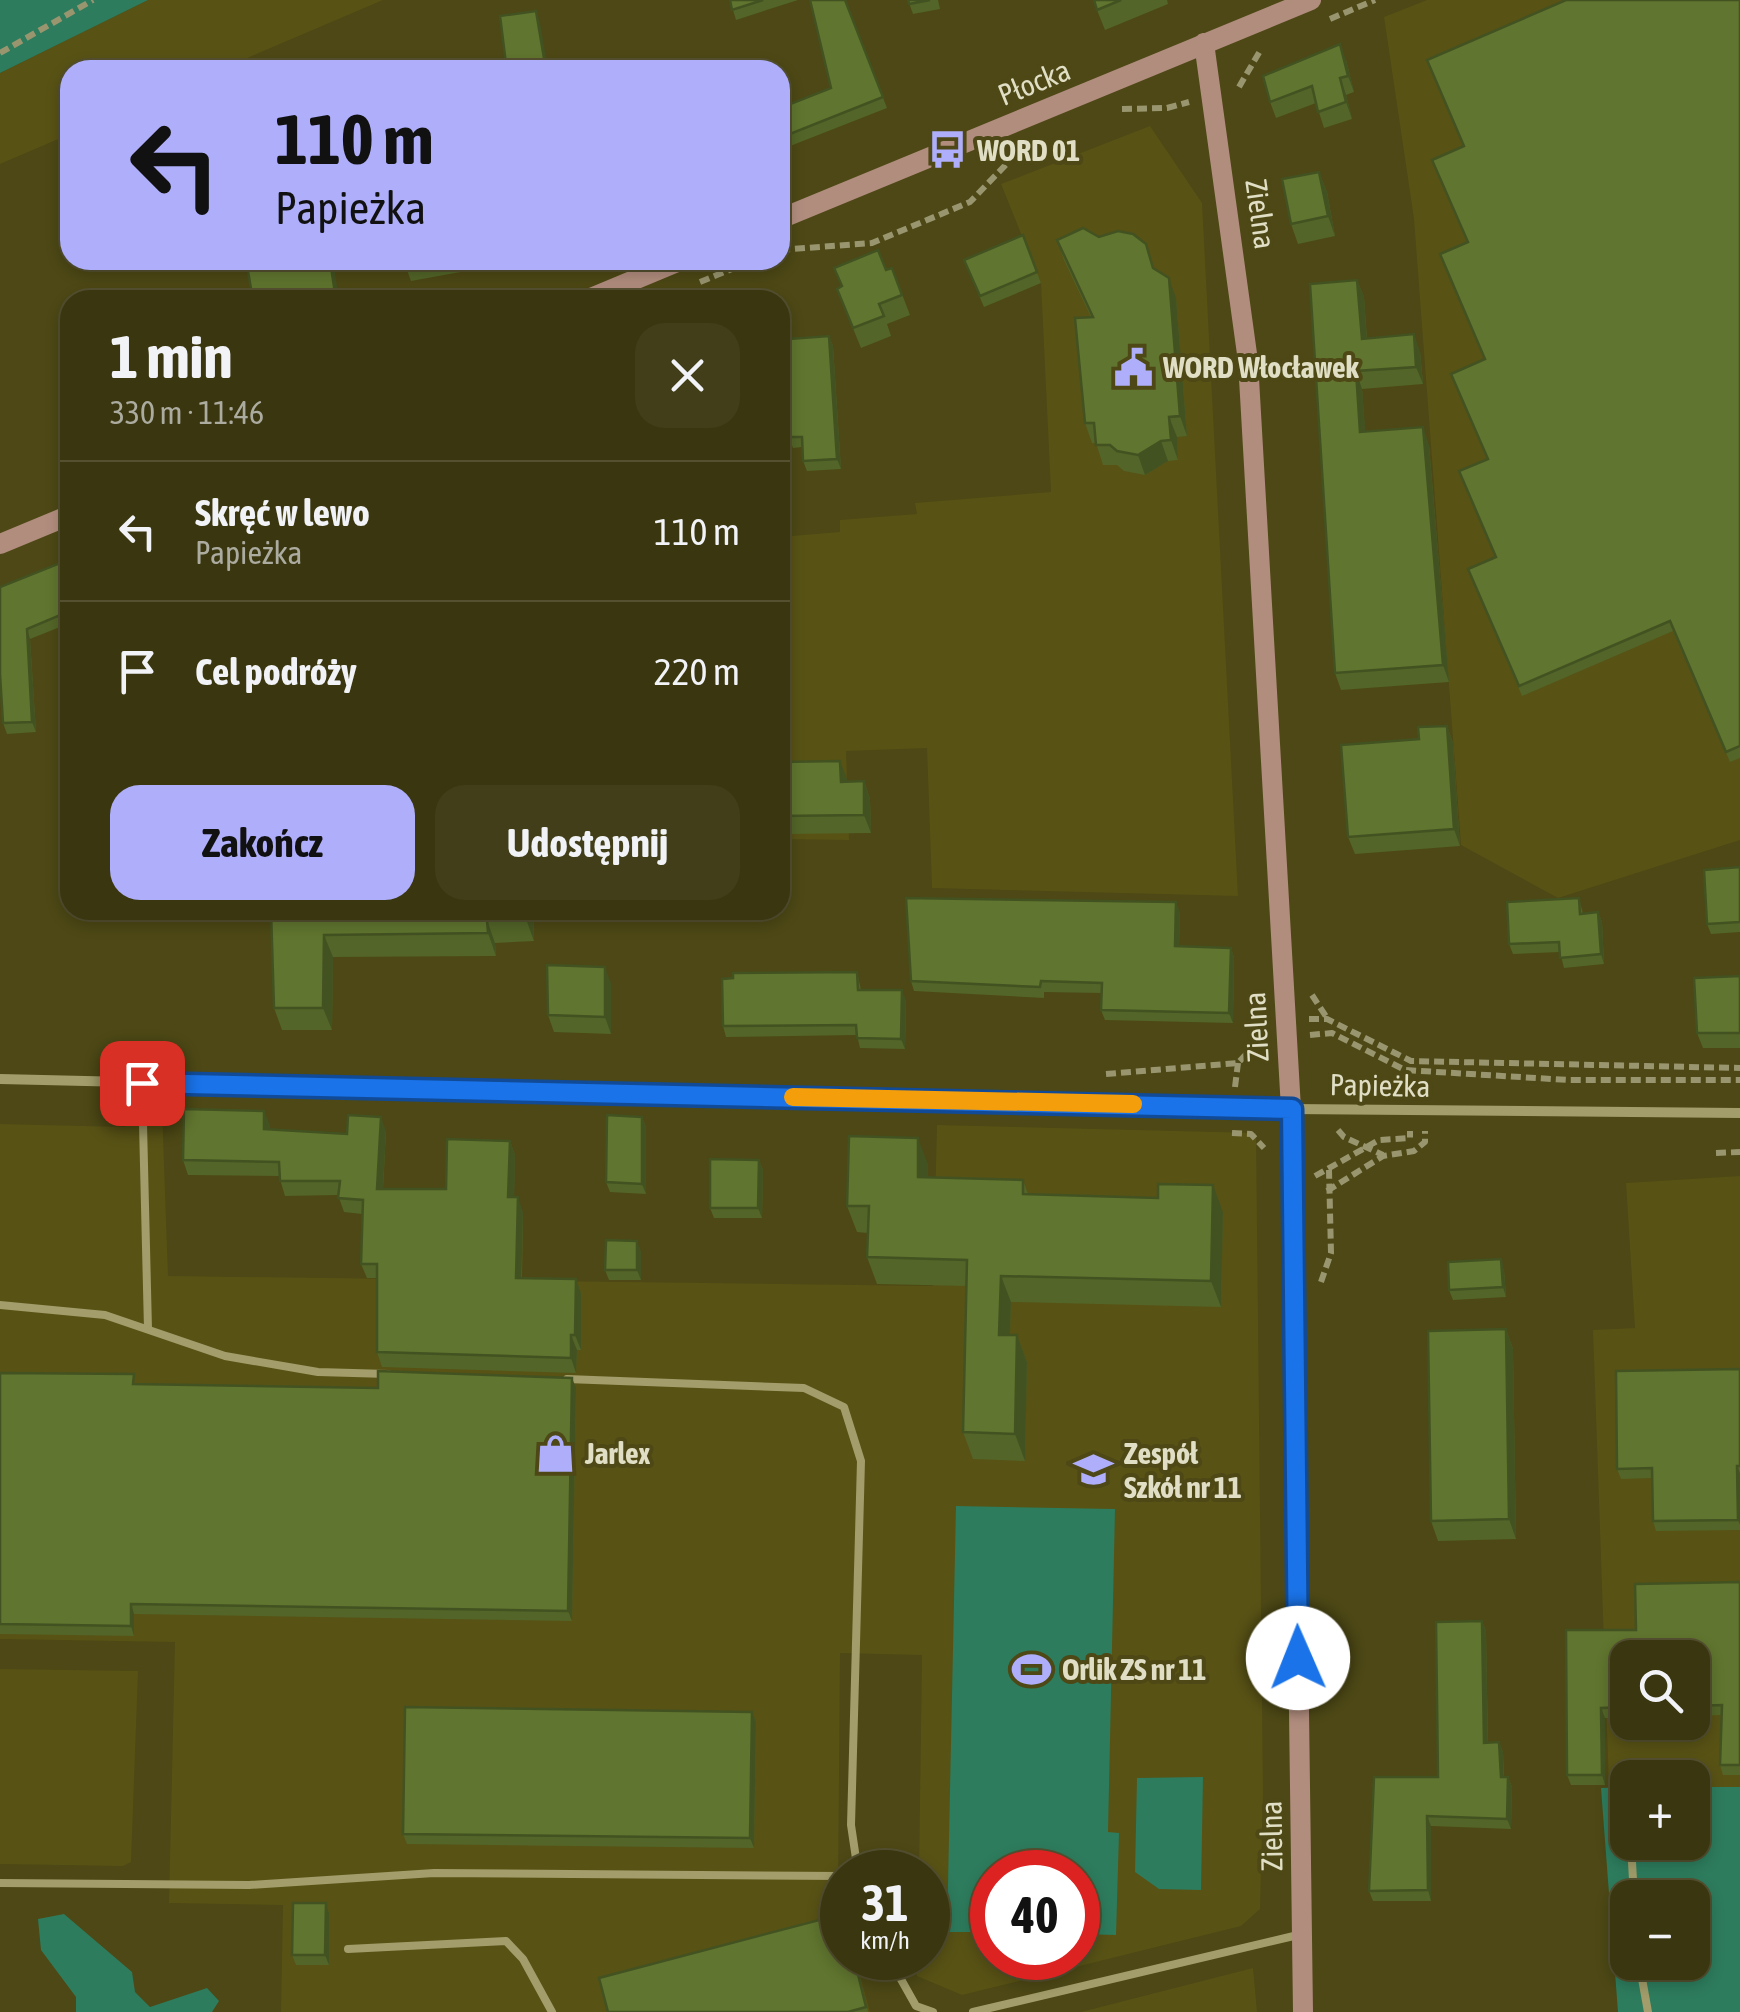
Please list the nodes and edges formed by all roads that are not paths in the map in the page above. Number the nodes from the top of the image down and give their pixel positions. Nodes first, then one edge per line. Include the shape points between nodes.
1 (1311, 0) edge
2 (1204, 44) junction
3 (790, 215) edge
4 (658, 270) edge
5 (610, 290) edge
6 (60, 518) edge
7 (0, 544) edge
8 (0, 1079) edge
9 (142, 1083) junction
10 (1292, 1109) junction
11 (1740, 1113) edge
12 (0, 1305) edge
13 (148, 1330) junction
14 (396, 1374) edge
15 (550, 1379) edge
16 (855, 1850) edge
17 (1632, 1862) dead end
18 (820, 1876) edge
19 (1633, 1880) edge
20 (0, 1883) edge
21 (1303, 1934) junction
22 (348, 1949) dead end
23 (902, 1980) edge
24 (1642, 1980) edge
25 (552, 2012) edge
26 (933, 2012) edge
27 (973, 2012) edge
28 (1303, 2012) edge
29 (1648, 2012) edge

1 - 2 street, Płocka
2 - 3 street, Płocka
2 - 10 street, Zielna via 1248,360
4 - 5 street
6 - 7 street
8 - 9 street, Papieżka
9 - 10 street, Papieżka
9 - 13 lane
10 - 11 street, Papieżka
10 - 21 street, Zielna
12 - 13 lane via 106,1315
13 - 14 lane via 225,1356 318,1372
15 - 16 lane via 804,1388 844,1407 862,1461
17 - 19 lane
18 - 20 lane via 434,1873 250,1886
21 - 27 lane
21 - 28 street, Zielna
22 - 25 lane via 506,1941
23 - 26 lane via 916,2006
24 - 29 lane

